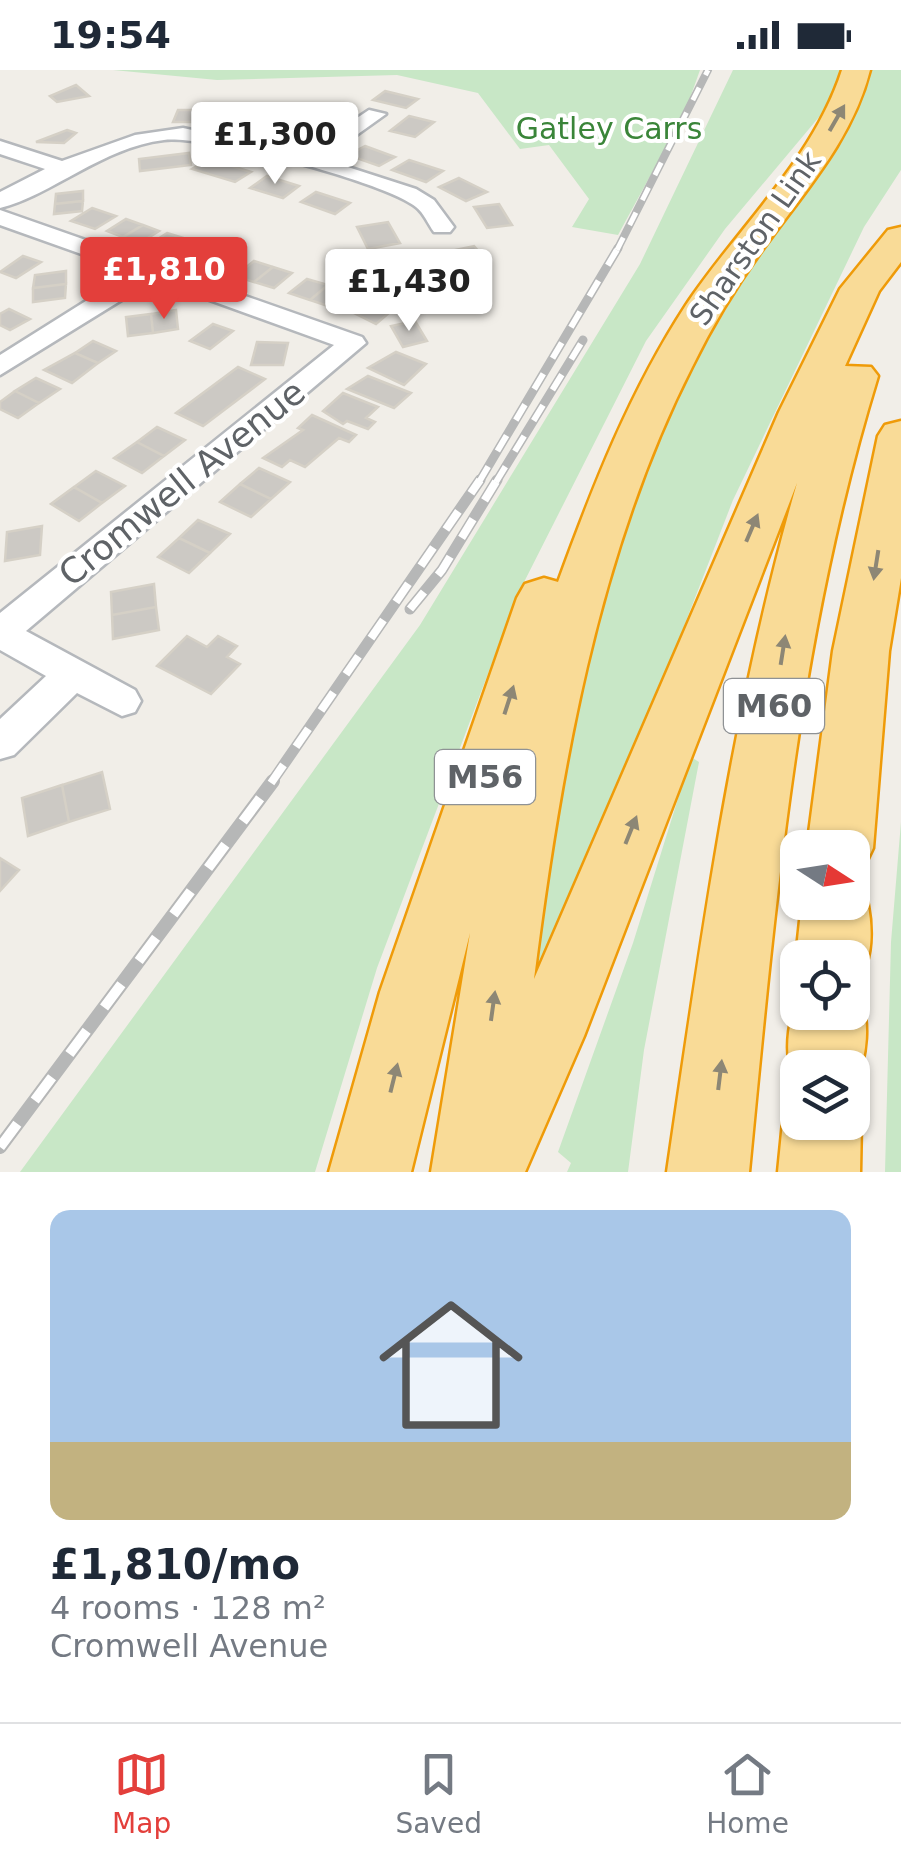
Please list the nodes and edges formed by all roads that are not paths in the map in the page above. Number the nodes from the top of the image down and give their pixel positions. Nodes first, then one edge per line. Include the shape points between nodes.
1 (856, 70) edge
2 (376, 114) dead end
3 (0, 147) edge
4 (307, 161) junction
5 (61, 168) junction
6 (0, 202) edge
7 (0, 218) edge
8 (442, 227) dead end
9 (901, 238) edge
10 (901, 253) edge
11 (152, 271) junction
12 (0, 367) edge
13 (651, 405) junction
14 (901, 436) edge
15 (0, 633) edge
16 (73, 674) junction
17 (122, 700) dead end
18 (0, 743) edge
19 (842, 830) edge
20 (821, 1140) edge
21 (370, 1172) edge
22 (472, 1172) edge
23 (483, 1172) edge
24 (708, 1172) edge
25 (819, 1172) edge

13 -> 1 highway, Sharston Link / M56 via 712,295 836,121
2 - 4 street
3 - 5 street
4 - 5 street via 168,133
4 - 8 street via 423,200
5 - 6 street
7 - 11 street, Cromwell Avenue
23 -> 9 highway, M60 via 547,1036 802,412 860,289
24 -> 10 highway, M60 via 786,630 828,452
11 - 12 street
11 - 15 street, Cromwell Avenue via 353,343
21 -> 13 highway, M56 via 416,992 534,622 586,492
22 -> 13 highway, M56 via 493,998 531,782 569,627
14 -> 19 highway, M60 via 861,651
15 - 16 street
16 - 17 street
16 - 18 street
20 - 25 highway

